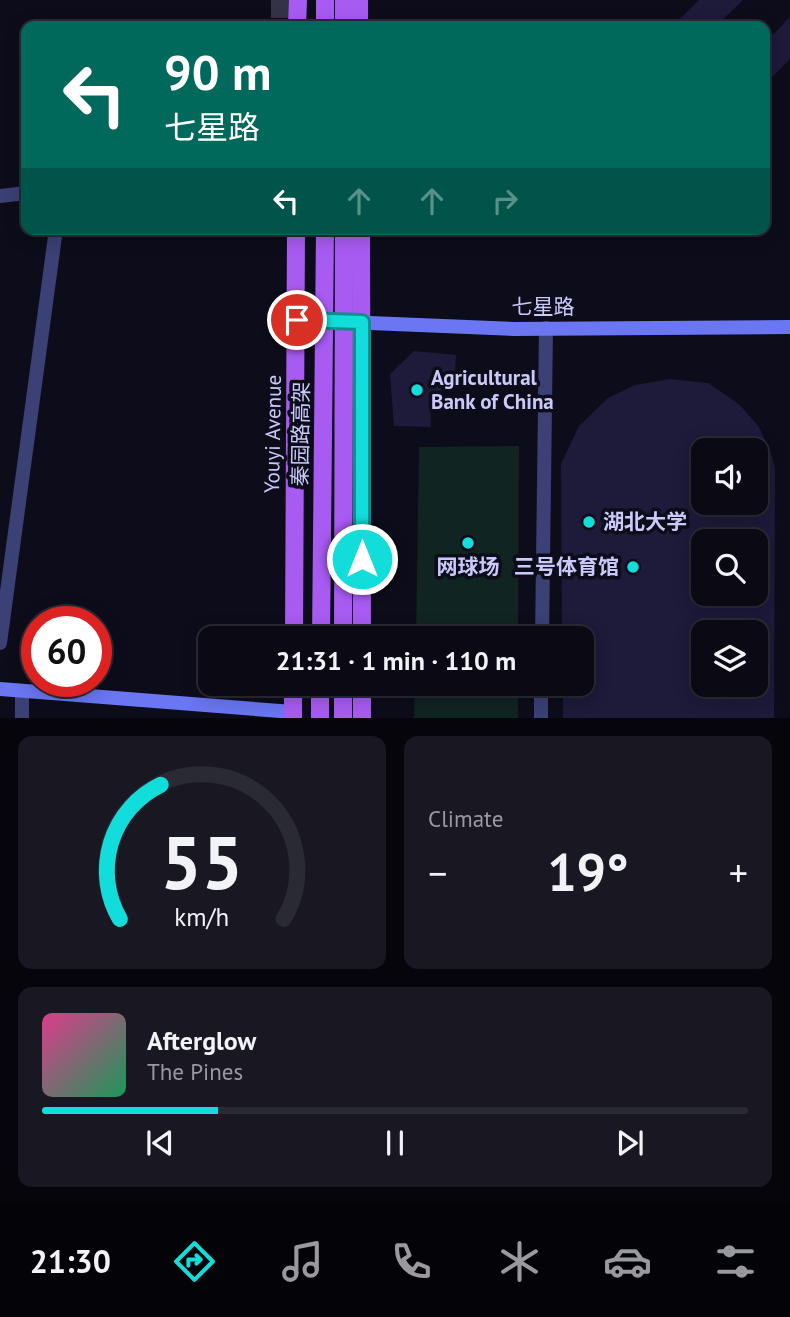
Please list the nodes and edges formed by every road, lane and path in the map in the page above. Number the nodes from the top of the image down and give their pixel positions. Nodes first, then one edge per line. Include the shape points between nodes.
1 (298, 0) edge
2 (325, 0) edge
3 (344, 0) edge
4 (359, 0) edge
5 (297, 21) edge
6 (325, 21) edge
7 (344, 21) edge
8 (359, 21) edge
9 (21, 194) edge
10 (0, 197) edge
11 (55, 235) edge
12 (296, 235) edge
13 (325, 235) edge
14 (344, 235) edge
15 (361, 235) edge
16 (297, 320) junction
17 (362, 322) junction
18 (790, 327) edge
19 (546, 328) junction
20 (6, 560) edge
21 (293, 626) edge
22 (321, 626) edge
23 (343, 626) edge
24 (362, 626) edge
25 (541, 626) edge
26 (0, 643) edge
27 (0, 690) edge
28 (21, 693) edge
29 (293, 696) edge
30 (320, 696) edge
31 (343, 696) edge
32 (362, 696) edge
33 (541, 696) edge
34 (22, 697) edge
35 (71, 697) edge
36 (293, 715) edge
37 (22, 718) edge
38 (320, 718) edge
39 (342, 718) edge
40 (362, 718) edge
41 (541, 718) edge

1 - 5 main road
2 - 6 main road
3 - 7 main road
4 - 8 main road
9 - 10 street
11 - 20 street
12 - 16 main road, Youyi Avenue
13 - 22 main road, 秦园路高架, bridge
14 - 23 main road, 秦园路高架, bridge
15 - 17 main road
16 - 17 street, 七星路
16 - 21 main road, Youyi Avenue
17 - 19 street, 七星路
17 - 24 main road
18 - 19 street, 七星路
19 - 25 street
20 - 26 street
27 - 28 street
29 - 36 main road
30 - 38 main road
31 - 39 main road
32 - 40 main road
33 - 41 street
34 - 37 street
35 - 36 street

